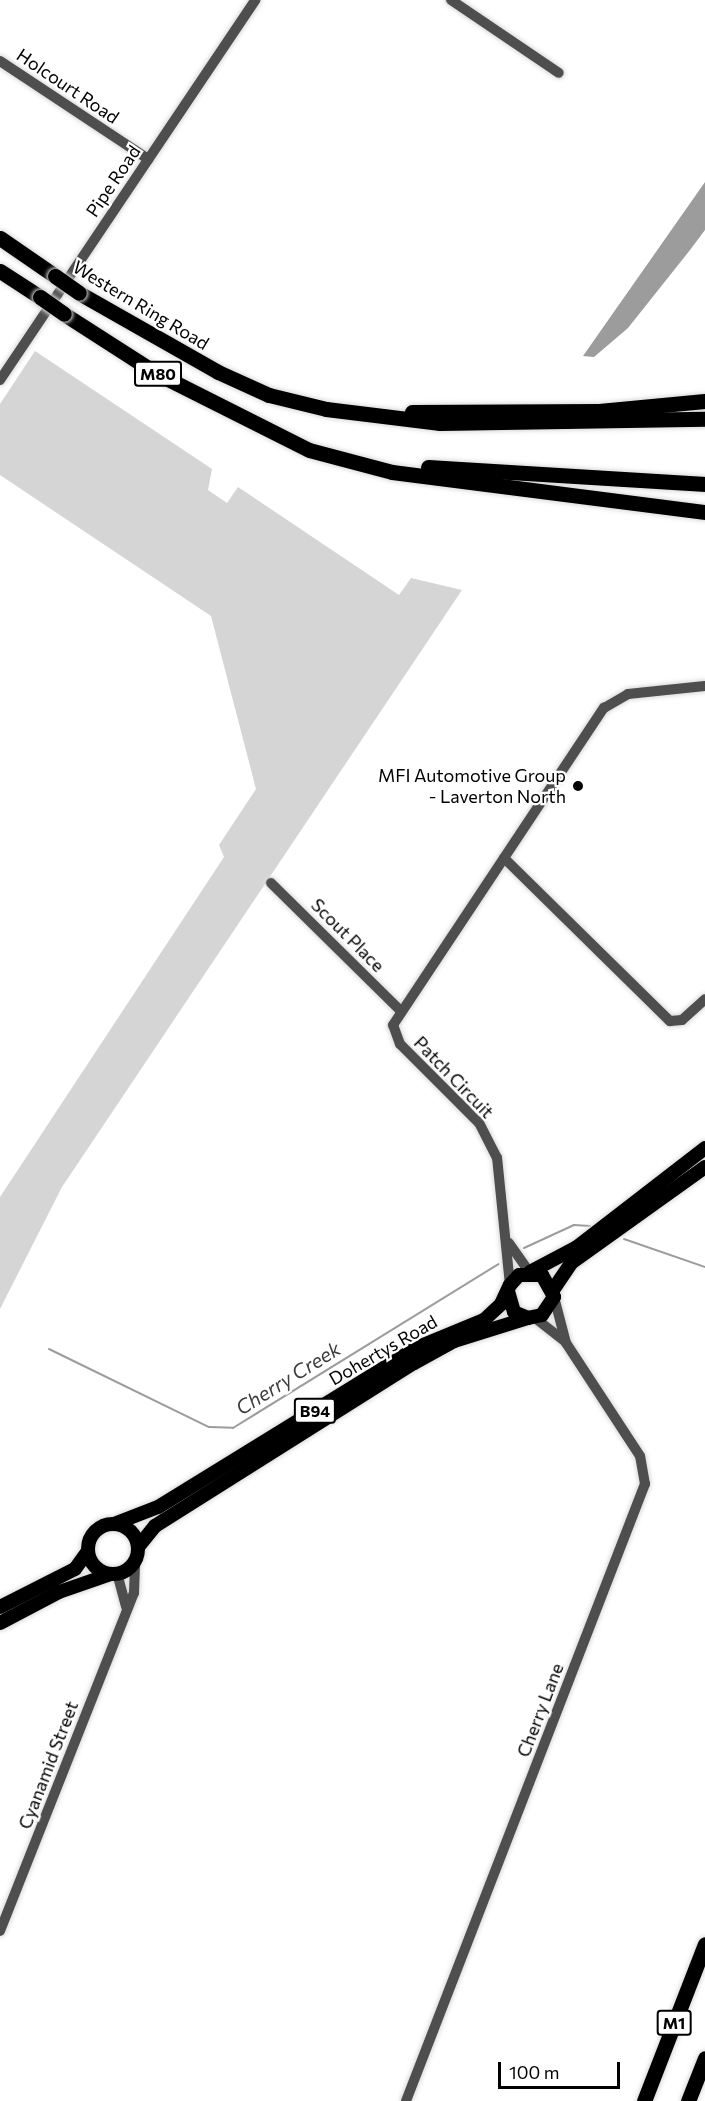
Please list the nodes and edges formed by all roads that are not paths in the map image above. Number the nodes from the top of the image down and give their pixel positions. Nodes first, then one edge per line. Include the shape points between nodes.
1 (255, 0) edge
2 (451, 0) edge
3 (0, 61) edge
4 (559, 73) dead end
5 (148, 159) junction
6 (0, 238) edge
7 (0, 271) edge
8 (0, 380) edge
9 (269, 395) junction
10 (705, 401) edge
11 (705, 419) edge
12 (257, 425) junction
13 (705, 484) edge
14 (705, 512) edge
15 (705, 686) edge
16 (504, 858) junction
17 (271, 883) dead end
18 (705, 999) edge
19 (401, 1011) junction
20 (705, 1148) edge
21 (705, 1167) edge
22 (509, 1242) junction
23 (530, 1272) junction
24 (509, 1288) junction
25 (554, 1294) junction
26 (532, 1318) junction
27 (566, 1343) junction
28 (114, 1524) junction
29 (88, 1551) junction
30 (136, 1553) junction
31 (114, 1574) junction
32 (0, 1607) edge
33 (126, 1610) junction
34 (0, 1623) edge
35 (0, 1931) edge
36 (705, 1944) edge
37 (705, 2058) edge
38 (406, 2101) edge
39 (644, 2101) edge
40 (688, 2101) edge

1 - 5 street, Pipe Road
2 - 4 street
3 - 5 street, Holcourt Road
5 - 8 street, Pipe Road
6 - 9 highway, Western Ring Road / M80, bridge via 168,347
7 - 12 highway, M80, bridge via 156,373
9 - 10 highway via 441,413 599,411
9 - 11 highway via 382,420 440,423
12 - 13 highway via 312,445 405,464
12 - 14 highway via 309,450 392,472
15 - 16 street, Patch Circuit via 614,699
16 - 18 street via 670,1021 682,1020
16 - 19 street, Patch Circuit
17 - 19 street, Scout Place
19 - 22 street, Patch Circuit via 393,1025 396,1039 479,1123 497,1158
20 - 23 main road, B94 via 578,1247
21 - 25 main road, B94 via 571,1263
22 - 23 street, Patch Circuit
22 - 24 street, Patch Circuit
23 - 24 main road, B94
23 - 25 main road via 547,1279
24 - 26 main road via 514,1312
24 - 28 main road, Dohertys Road / B94 via 484,1320 416,1348 158,1507
25 - 26 main road, B94 via 548,1311
25 - 27 street, Cherry Lane
26 - 27 street, Cherry Lane
26 - 30 main road, Dohertys Road / B94 via 435,1351 155,1526
27 - 38 street, Cherry Lane via 640,1456 645,1484
28 - 29 main road, B94 via 95,1532
28 - 30 main road via 132,1534
29 - 31 main road via 93,1564
29 - 32 main road, B94 via 75,1569
30 - 31 main road, B94
30 - 33 street, Cyanamid Street via 137,1583
31 - 33 street
31 - 34 main road, B94 via 59,1592
33 - 35 street, Cyanamid Street
36 - 39 highway, M1
37 - 40 highway, M1

